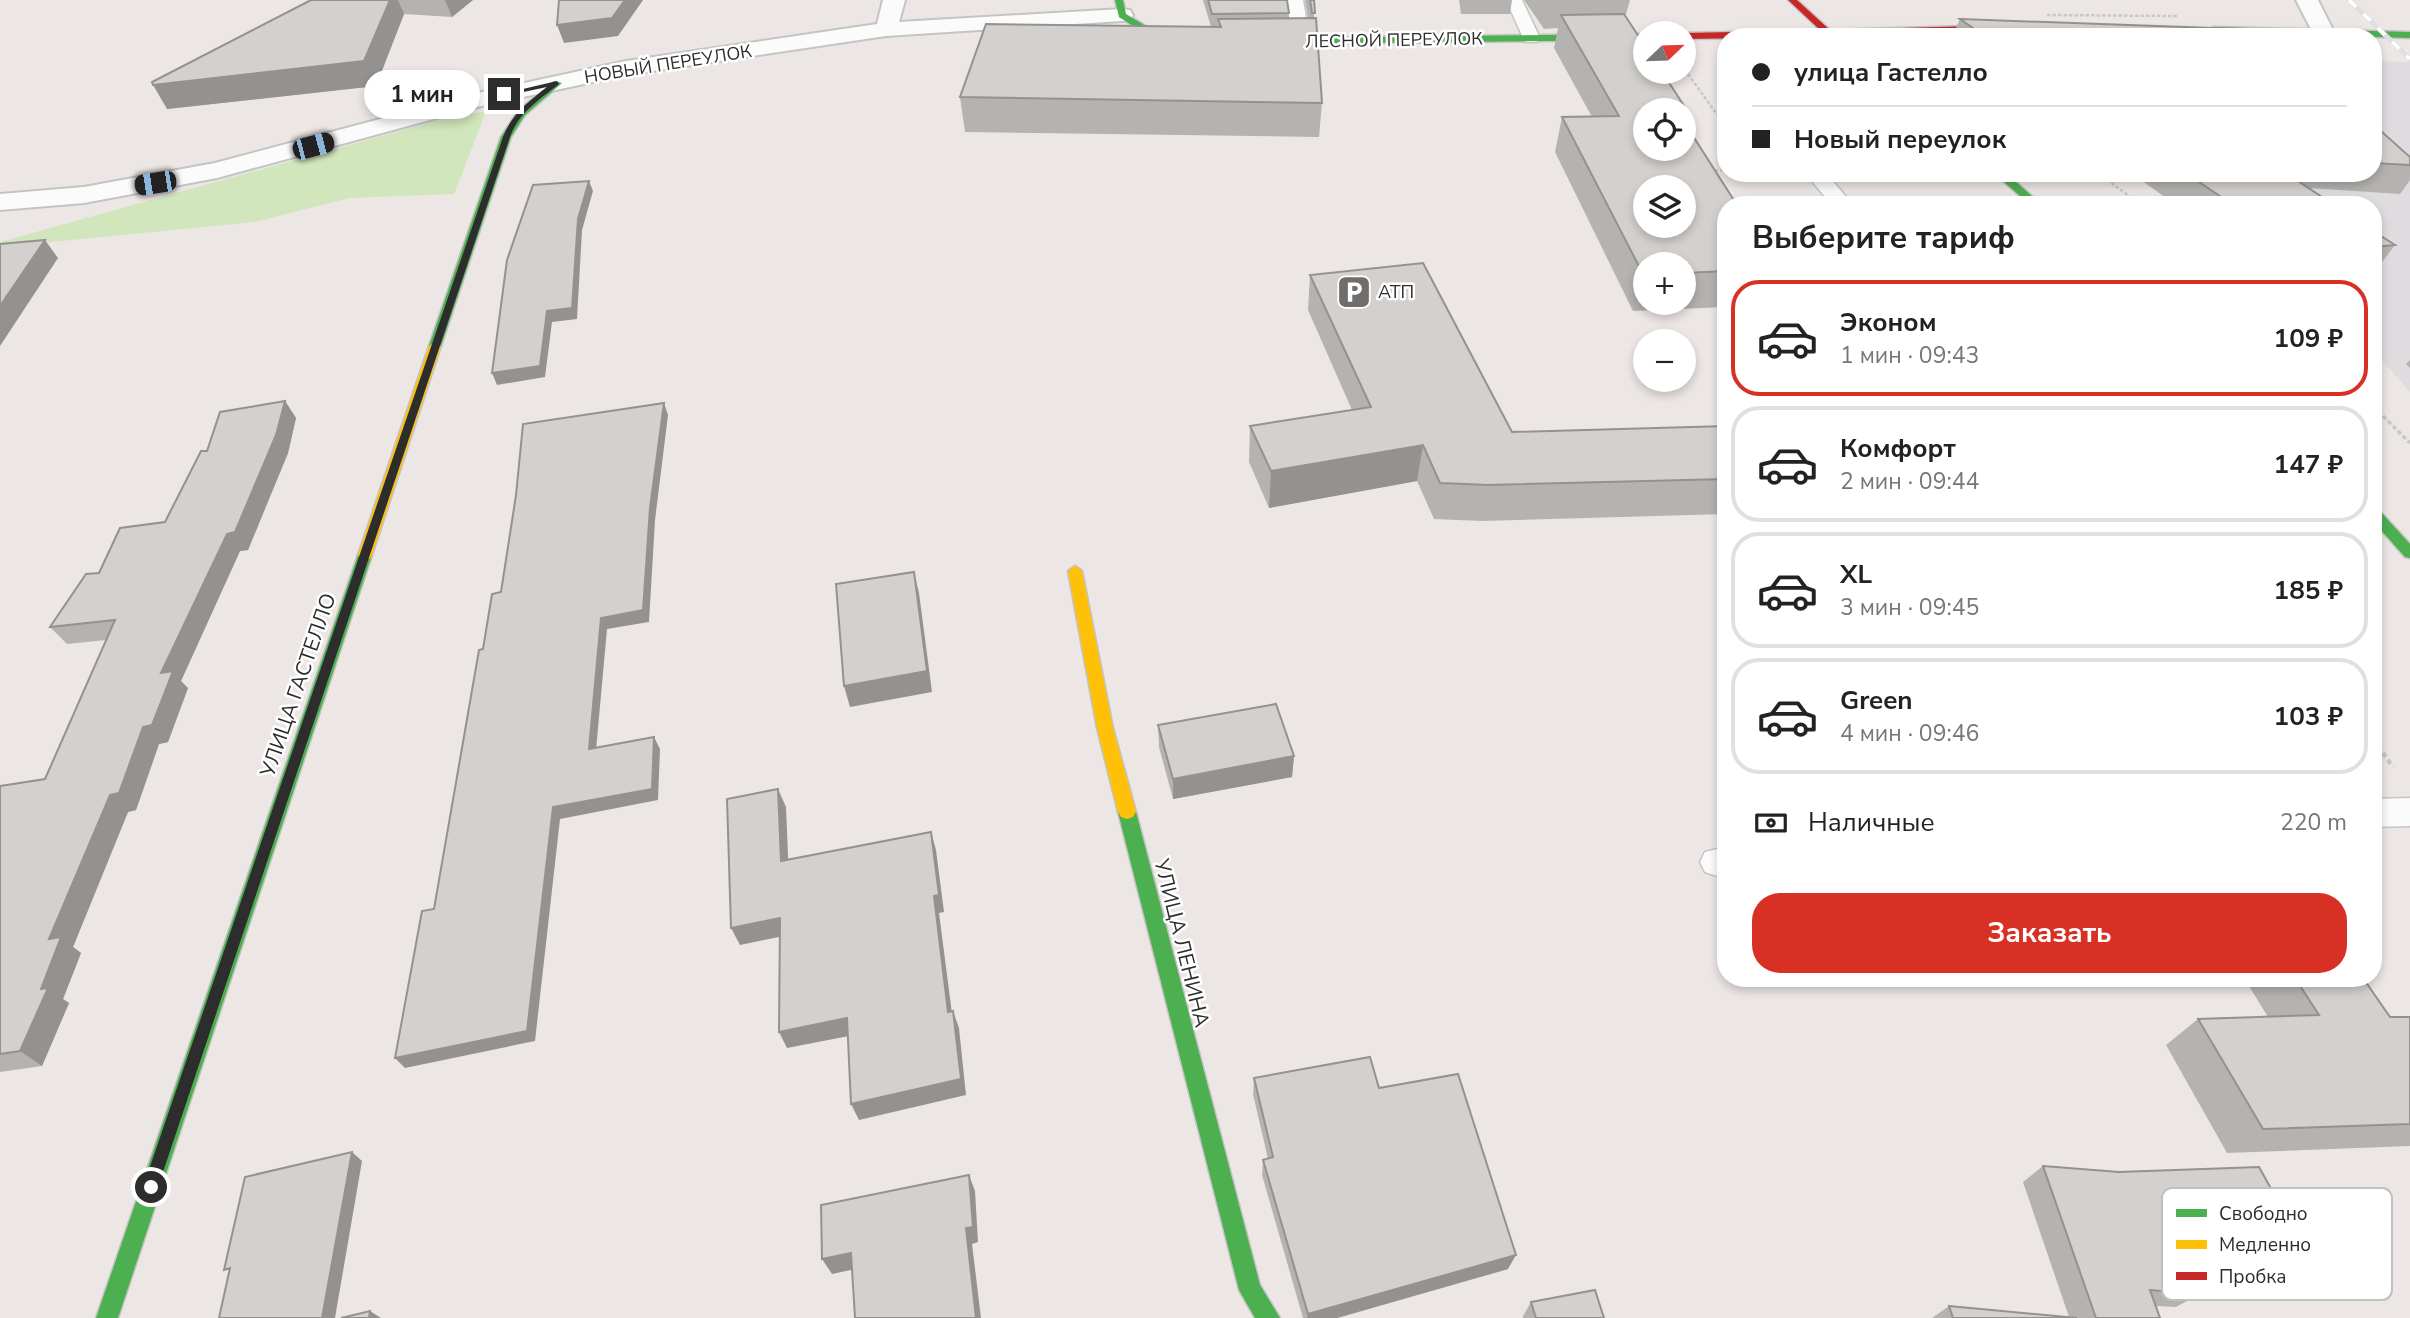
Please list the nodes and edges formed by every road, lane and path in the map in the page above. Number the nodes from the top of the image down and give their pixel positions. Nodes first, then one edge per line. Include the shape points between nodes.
1 (894, 0) edge
2 (1295, 0) edge
3 (1514, 0) edge
4 (1792, 0) edge
5 (2307, 0) edge
6 (1120, 8) edge
7 (1823, 28) edge
8 (2321, 28) edge
9 (886, 29) junction
10 (2382, 34) edge
11 (2410, 35) edge
12 (1696, 36) edge
13 (1717, 36) edge
14 (1633, 37) edge
15 (1531, 38) junction
16 (1301, 41) junction
17 (1206, 42) edge
18 (1246, 42) edge
19 (557, 83) junction
20 (1696, 84) edge
21 (1717, 114) edge
22 (1717, 170) edge
23 (1714, 182) edge
24 (1823, 182) edge
25 (2010, 182) edge
26 (2110, 182) edge
27 (1835, 196) edge
28 (2026, 196) edge
29 (2129, 196) edge
30 (0, 202) edge
31 (2382, 415) edge
32 (2410, 443) edge
33 (2382, 522) edge
34 (2410, 553) edge
35 (1075, 572) dead end
36 (2410, 812) edge
37 (2382, 813) edge
38 (107, 1318) edge
39 (1269, 1318) edge

1 - 9 street
2 - 16 lane
3 - 15 lane
4 - 7 street
5 - 8 street
6 - 9 street
6 - 17 street via 1146,30
9 - 19 street, НОВЫЙ ПЕРЕУЛОК via 626,68
10 - 11 street
12 - 13 street
14 - 15 street, ЛЕСНОЙ ПЕРЕУЛОК
15 - 16 street, ЛЕСНОЙ ПЕРЕУЛОК
16 - 18 street, ЛЕСНОЙ ПЕРЕУЛОК
19 - 30 street, НОВЫЙ ПЕРЕУЛОК via 217,170 84,195
19 - 38 street, УЛИЦА ГАСТЕЛЛО via 523,109 506,137
20 - 21 path
22 - 23 path via 1707,171
24 - 27 lane
25 - 28 street
26 - 29 path
31 - 32 path
33 - 34 street
35 - 39 street, УЛИЦА ЛЕНИНА via 1105,727 1246,1277
36 - 37 lane

